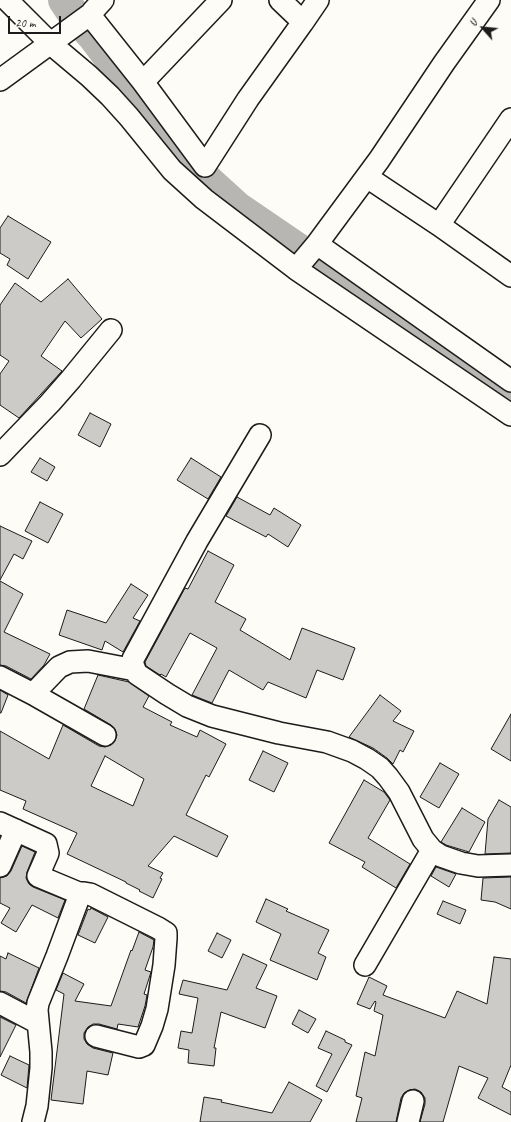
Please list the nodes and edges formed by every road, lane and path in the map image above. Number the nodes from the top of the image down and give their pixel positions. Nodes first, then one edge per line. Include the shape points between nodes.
1 (7, 0) edge
2 (222, 0) edge
3 (280, 0) edge
4 (318, 0) edge
5 (489, 0) edge
6 (98, 6) edge
7 (303, 22) junction
8 (51, 44) junction
9 (0, 80) edge
10 (143, 82) junction
11 (511, 120) edge
12 (367, 177) junction
13 (439, 225) junction
14 (306, 257) junction
15 (510, 273) edge
16 (111, 330) dead end
17 (511, 381) edge
18 (511, 415) edge
19 (260, 435) dead end
20 (0, 454) edge
21 (135, 670) junction
22 (0, 677) edge
23 (33, 694) junction
24 (105, 735) dead end
25 (8, 826) edge
26 (432, 850) junction
27 (511, 865) edge
28 (0, 866) edge
29 (81, 894) junction
30 (365, 965) dead end
31 (0, 1003) edge
32 (38, 1023) junction
33 (96, 1036) dead end
34 (413, 1101) dead end
35 (33, 1122) edge
36 (408, 1122) edge

1 - 8 street
2 - 10 street
3 - 7 street
4 - 7 street
5 - 12 street
6 - 8 street
6 - 10 street via 93,18
7 - 10 street via 248,99 205,166
8 - 9 street
8 - 14 street via 110,96 155,151 204,199
11 - 13 street
12 - 13 street
12 - 14 street
13 - 15 street
14 - 17 street
14 - 18 street
16 - 20 street via 50,403
19 - 21 street via 197,541 133,659
21 - 23 street via 88,662 70,662 59,667
21 - 26 street via 137,674 186,706 212,716 278,733 327,742 367,758 380,768 399,792 423,840
22 - 23 street
23 - 24 street
25 - 28 street
25 - 29 street via 46,844 48,853 38,876
26 - 27 street via 461,863 478,866
26 - 30 street
29 - 32 street via 38,1003
29 - 33 street via 90,894 166,933 157,1009 144,1045 139,1047
31 - 32 street
32 - 35 street via 41,1068
34 - 36 street

